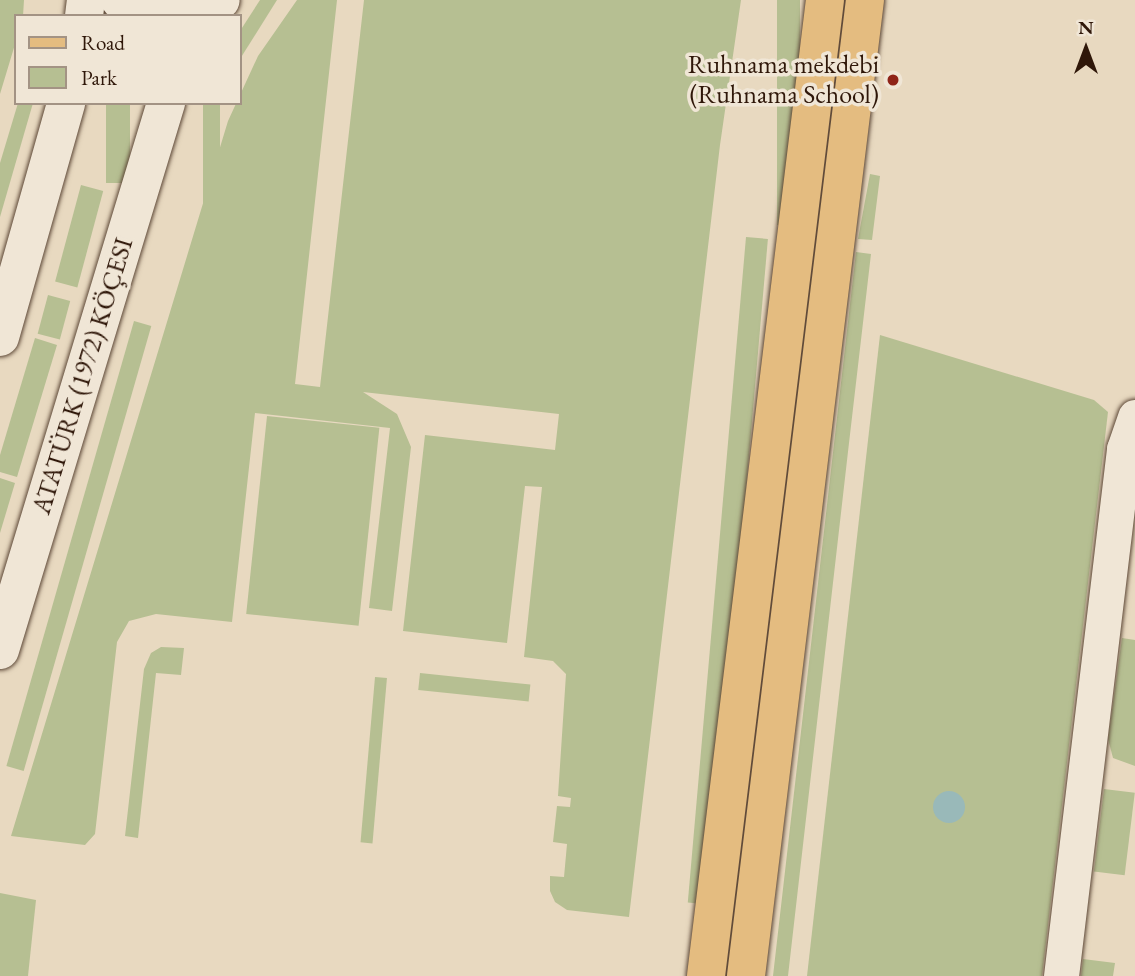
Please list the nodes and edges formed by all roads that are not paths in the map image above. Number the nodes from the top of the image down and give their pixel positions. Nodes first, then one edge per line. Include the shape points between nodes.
1 (120, 0) edge
2 (222, 0) edge
3 (825, 0) edge
4 (865, 0) edge
5 (163, 14) edge
6 (181, 14) edge
7 (65, 105) edge
8 (165, 105) edge
9 (0, 337) edge
10 (1135, 417) edge
11 (0, 650) edge
12 (706, 976) edge
13 (746, 976) edge
14 (1062, 976) edge

1 - 5 main road
2 - 6 main road
3 - 12 main road
4 - 13 main road
7 - 9 main road
8 - 11 main road, ATATÜRK (1972) KÖÇESI
10 - 14 street via 1124,449

